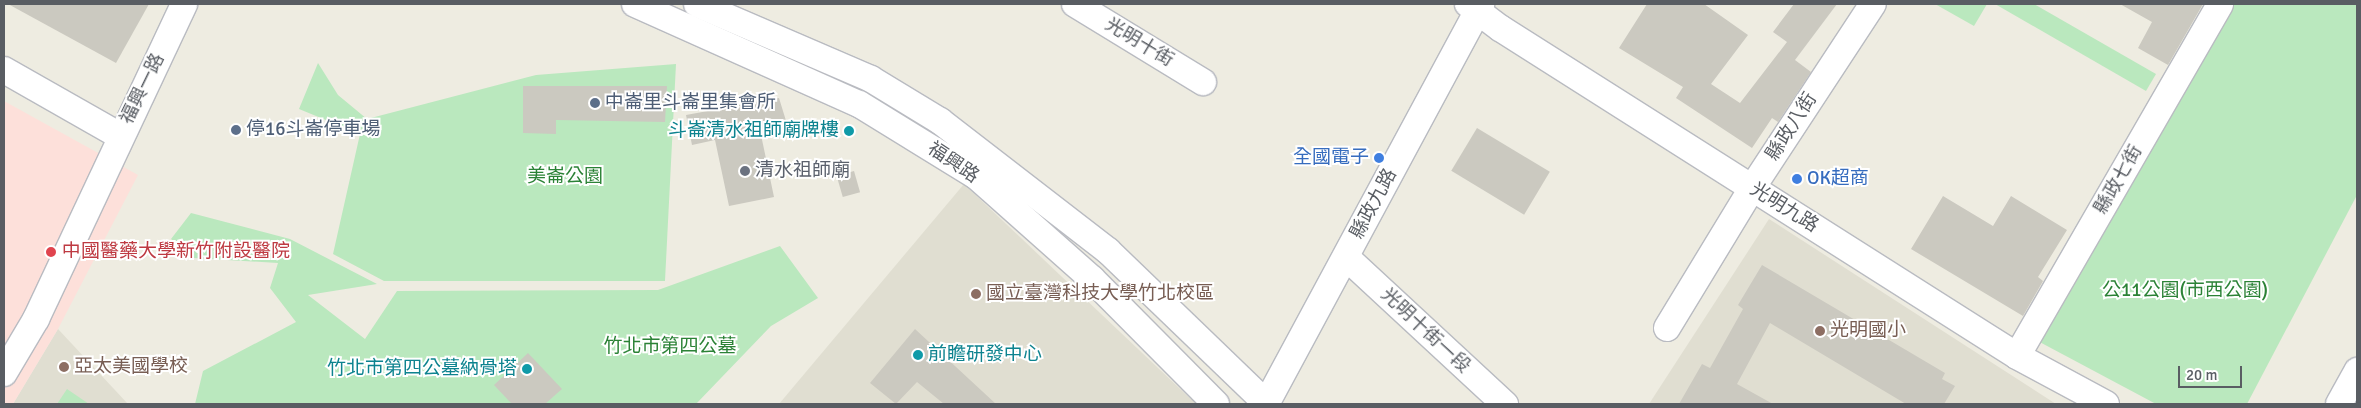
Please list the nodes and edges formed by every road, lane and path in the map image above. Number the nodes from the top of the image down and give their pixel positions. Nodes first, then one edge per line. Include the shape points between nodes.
1 (184, 4) edge
2 (635, 4) edge
3 (698, 4) edge
4 (1075, 4) edge
5 (1872, 4) edge
6 (2220, 4) edge
7 (1475, 6) edge
8 (4, 70) edge
9 (1203, 82) dead end
10 (120, 136) junction
11 (1752, 188) junction
12 (1346, 257) junction
13 (1667, 328) dead end
14 (2017, 356) junction
15 (2357, 371) edge
16 (4, 374) edge
17 (1216, 404) edge
18 (1267, 404) edge
19 (1505, 404) edge
20 (2106, 404) edge
21 (2339, 404) edge

1 - 10 street, 福興一路
2 - 17 street, 福興路 via 859,104 976,176 1092,279
3 - 18 street, 福興路 via 871,79 940,121 1108,251
4 - 9 street, 光明十街
5 - 11 street, 縣政八街
6 - 14 street, 縣政七街
7 - 11 street, 光明九路
7 - 12 street, 縣政九路
8 - 10 street, 福興一路
10 - 16 street via 36,319
11 - 13 street, 縣政八街
11 - 14 street, 光明九路
12 - 18 street, 縣政九路
12 - 19 street, 光明十街一段
14 - 20 street, 光明九路
15 - 21 street

